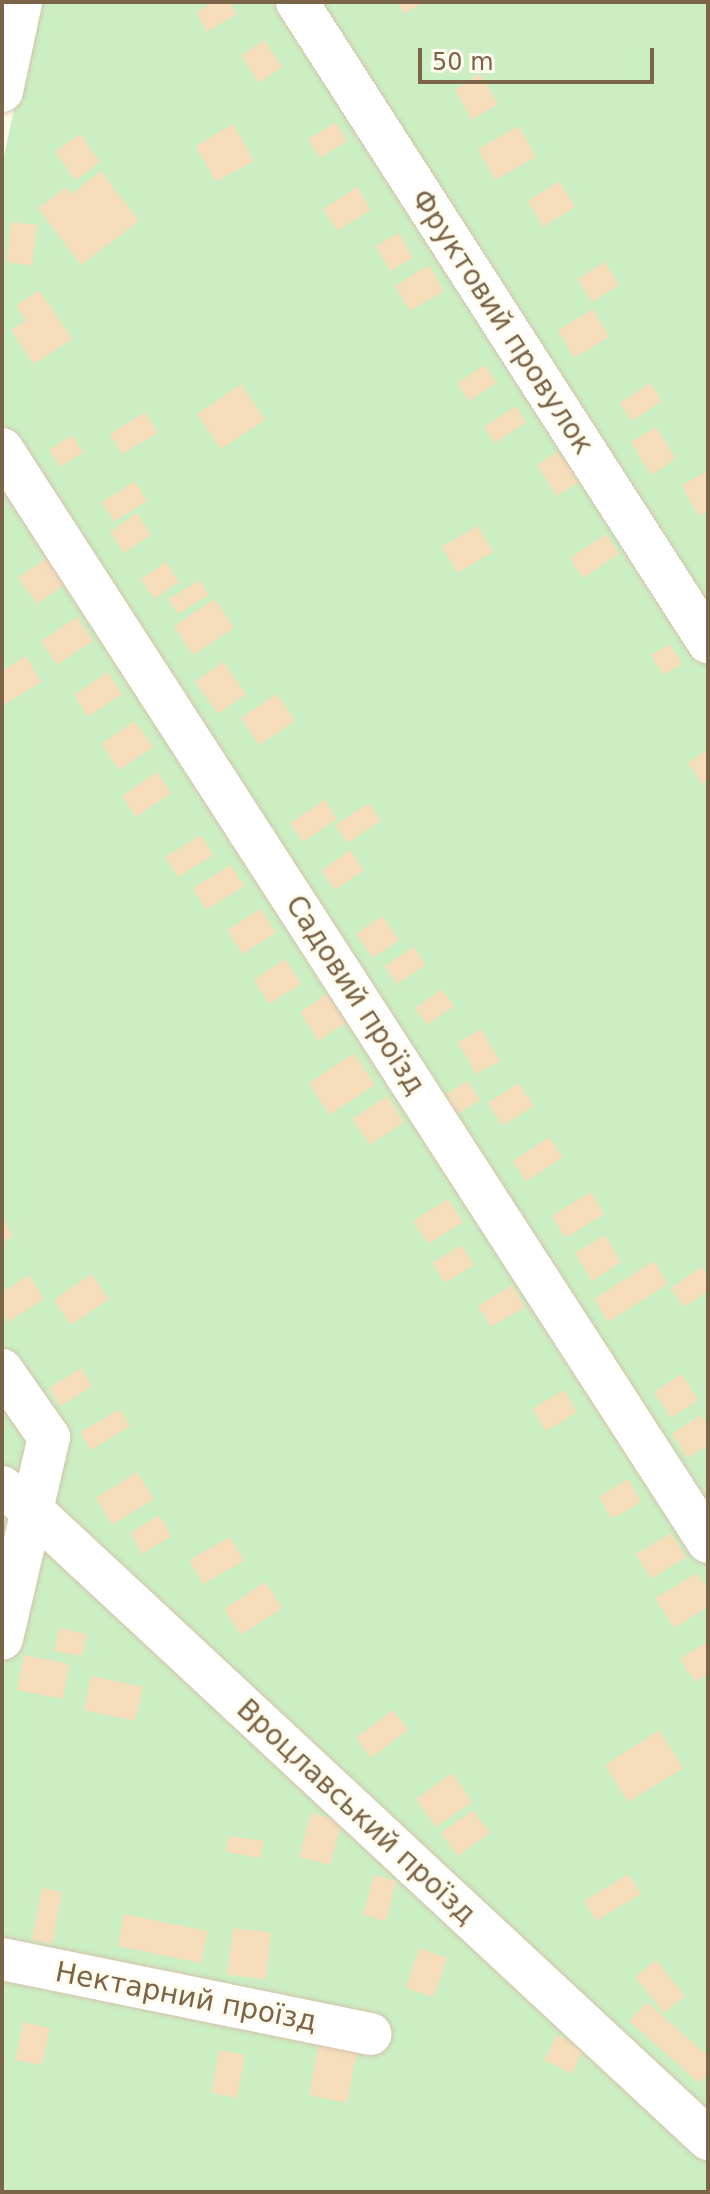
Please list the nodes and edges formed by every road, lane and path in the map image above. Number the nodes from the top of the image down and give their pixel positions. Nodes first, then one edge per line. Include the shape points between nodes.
1 (21, 2) edge
2 (297, 2) edge
3 (2, 91) edge
4 (2, 449) edge
5 (708, 642) edge
6 (2, 1370) edge
7 (17, 1499) edge
8 (708, 1542) edge
9 (2, 1639) edge
10 (2, 1959) edge
11 (370, 2034) dead end
12 (708, 2139) edge

1 - 3 street
2 - 5 street, Фруктовий провулок
4 - 8 street, Садовий проїзд
6 - 7 street via 49,1437
7 - 9 street
7 - 12 street, Вроцлавський проїзд
10 - 11 street, Нектарний проїзд

